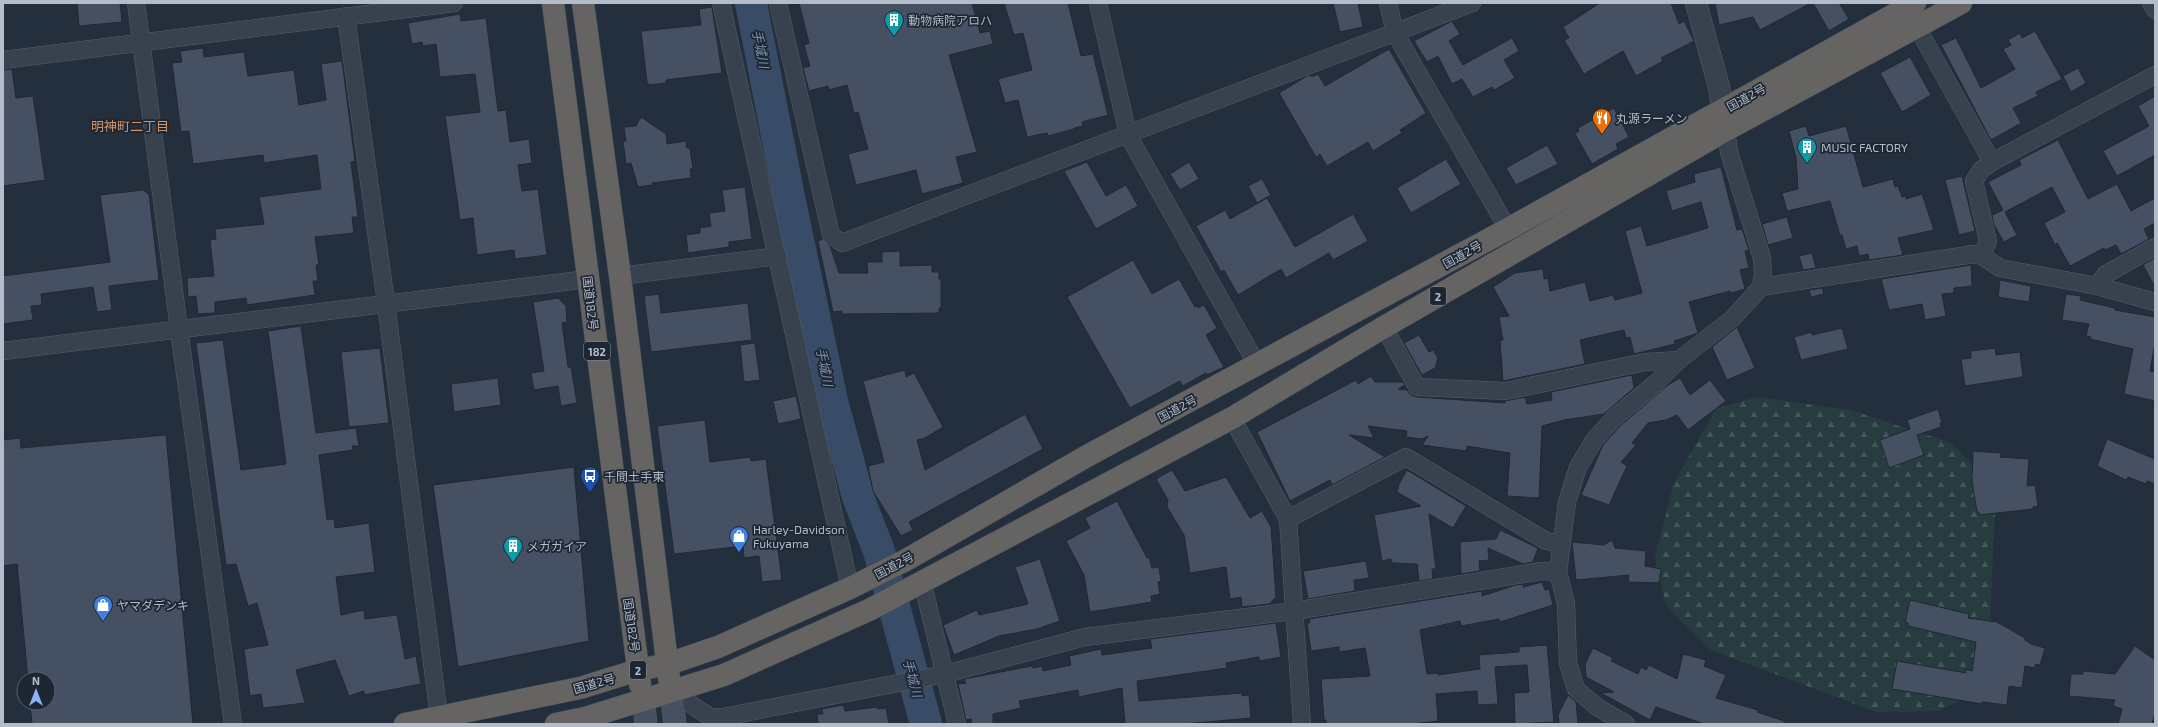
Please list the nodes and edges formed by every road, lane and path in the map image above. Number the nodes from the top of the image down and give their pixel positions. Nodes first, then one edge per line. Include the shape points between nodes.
1 (136, 3) edge
2 (454, 3) edge
3 (553, 3) edge
4 (583, 3) edge
5 (721, 3) edge
6 (778, 3) edge
7 (1098, 3) edge
8 (1388, 3) edge
9 (1472, 3) edge
10 (1696, 3) edge
11 (1915, 3) edge
12 (1961, 3) edge
13 (2151, 3) edge
14 (2155, 10) edge
15 (346, 16) junction
16 (1917, 27) junction
17 (1395, 33) junction
18 (142, 43) junction
19 (3, 60) edge
20 (2155, 75) edge
21 (1724, 120) junction
22 (1128, 135) junction
23 (1992, 162) junction
24 (1508, 229) junction
25 (2155, 247) edge
26 (778, 256) junction
27 (1982, 256) junction
28 (620, 276) junction
29 (588, 279) junction
30 (2097, 286) junction
31 (1762, 287) junction
32 (386, 302) junction
33 (2155, 302) edge
34 (1384, 327) junction
35 (179, 329) junction
36 (3, 350) edge
37 (1679, 360) junction
38 (1257, 365) junction
39 (1232, 418) junction
40 (1288, 519) junction
41 (1562, 544) junction
42 (1558, 572) junction
43 (917, 583) junction
44 (856, 585) junction
45 (1294, 611) junction
46 (668, 664) junction
47 (638, 670) junction
48 (941, 674) junction
49 (671, 691) junction
50 (642, 699) junction
51 (439, 718) junction
52 (233, 724) edge
53 (405, 724) edge
54 (556, 724) edge
55 (646, 724) edge
56 (675, 724) edge
57 (957, 724) edge
58 (1302, 724) edge
59 (1626, 724) edge

1 - 18 street
2 - 15 street
3 - 29 highway, 国道182号 / 182
4 - 28 highway
5 - 26 street
6 - 22 street via 831,235 842,243
7 - 22 street
8 - 17 street
9 - 17 street
10 - 21 street via 1720,87
11 - 21 highway, 国道2号 / 2
12 - 16 highway, 国道2号 / 2
13 - 14 street
15 - 18 street
15 - 32 street
16 - 21 highway, 国道2号 / 2
16 - 23 street
17 - 22 street
17 - 24 street
18 - 19 street
18 - 35 street
20 - 23 street
21 - 24 highway, 国道2号 / 2
21 - 31 street via 1729,152 1762,258
21 - 34 highway, 国道2号 / 2
22 - 38 street
23 - 27 street via 1981,170 1974,181 1988,241
24 - 38 highway, 国道2号 / 2
25 - 30 street via 2106,274
26 - 28 street
26 - 44 street
27 - 30 street via 2000,268
27 - 31 street via 1974,254
28 - 46 highway
29 - 32 street
29 - 47 highway, 国道182号 / 182
30 - 33 street
31 - 37 street via 1733,318
32 - 35 street
32 - 51 street
34 - 37 street via 1417,387 1506,391 1646,362
34 - 39 highway, 国道2号 / 2
35 - 36 street
35 - 52 street
37 - 41 street via 1613,419 1595,439 1578,467 1567,502
38 - 44 highway, 国道2号 / 2 via 1087,456 906,560
39 - 40 street
39 - 43 highway, 国道2号 / 2
40 - 41 street via 1406,457 1546,540
40 - 45 street
41 - 42 street
42 - 45 street via 1542,572
42 - 59 street via 1566,603 1568,663 1576,690 1597,707
43 - 48 street
43 - 49 highway, 国道2号 / 2 via 869,610 724,675
44 - 46 highway, 国道2号 / 2 via 718,647
45 - 48 street via 1085,637
45 - 58 street
46 - 47 highway, 国道2号 / 2
46 - 49 highway
47 - 50 highway, 国道182号 / 182
47 - 51 highway, 国道2号 / 2 via 580,688
48 - 49 street via 723,717 710,717
48 - 57 street
49 - 50 highway, 国道2号 / 2
49 - 56 main road
50 - 54 highway, 国道2号 / 2 via 585,718
50 - 55 main road
51 - 53 highway, 国道2号 / 2

